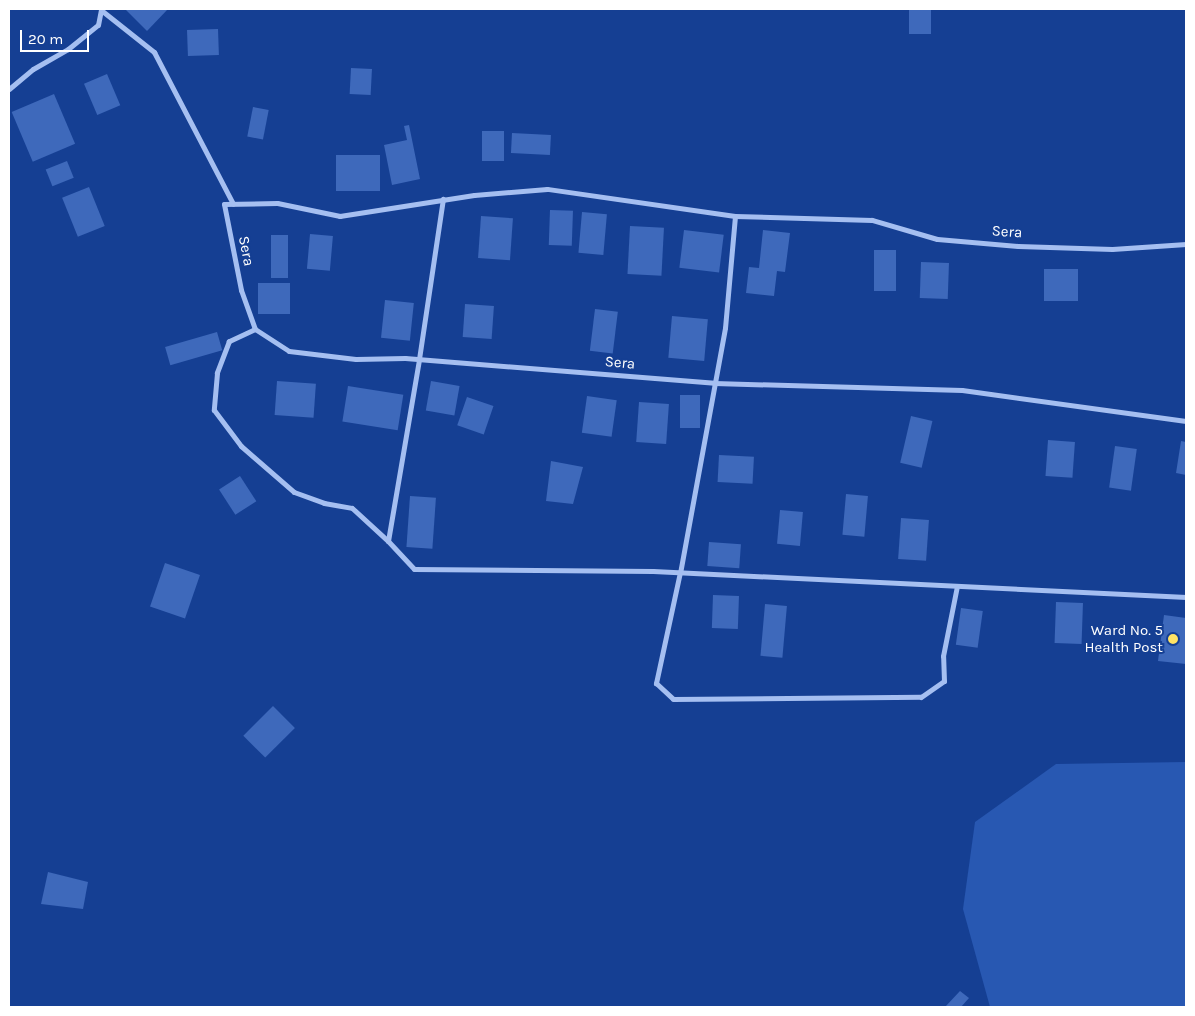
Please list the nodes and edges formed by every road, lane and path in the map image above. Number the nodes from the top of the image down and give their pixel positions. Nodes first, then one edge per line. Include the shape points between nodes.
1 (101, 10) edge
2 (9, 89) edge
3 (443, 199) junction
4 (233, 204) junction
5 (736, 216) junction
6 (1186, 244) edge
7 (255, 329) junction
8 (419, 359) junction
9 (714, 383) junction
10 (1186, 421) edge
11 (388, 541) junction
12 (680, 572) junction
13 (957, 586) junction
14 (1186, 597) edge

1 - 2 street via 98,25
1 - 4 street via 154,52
3 - 4 street, Sera via 340,216 277,203
3 - 5 street, Sera via 547,190
3 - 8 street
4 - 7 street, Sera via 224,204 241,290
5 - 6 street, Sera via 872,220 937,239 1018,246 1112,249
5 - 9 street via 725,328
7 - 8 street, Sera via 289,351 356,359
7 - 11 street via 229,341 217,372 214,410 241,446 294,492 352,508
8 - 9 street, Sera
8 - 11 street
9 - 10 street, Sera via 962,390
9 - 12 street
11 - 12 street via 414,569
12 - 13 street
12 - 13 street via 656,684 673,700 921,697 944,681 943,656
13 - 14 street

